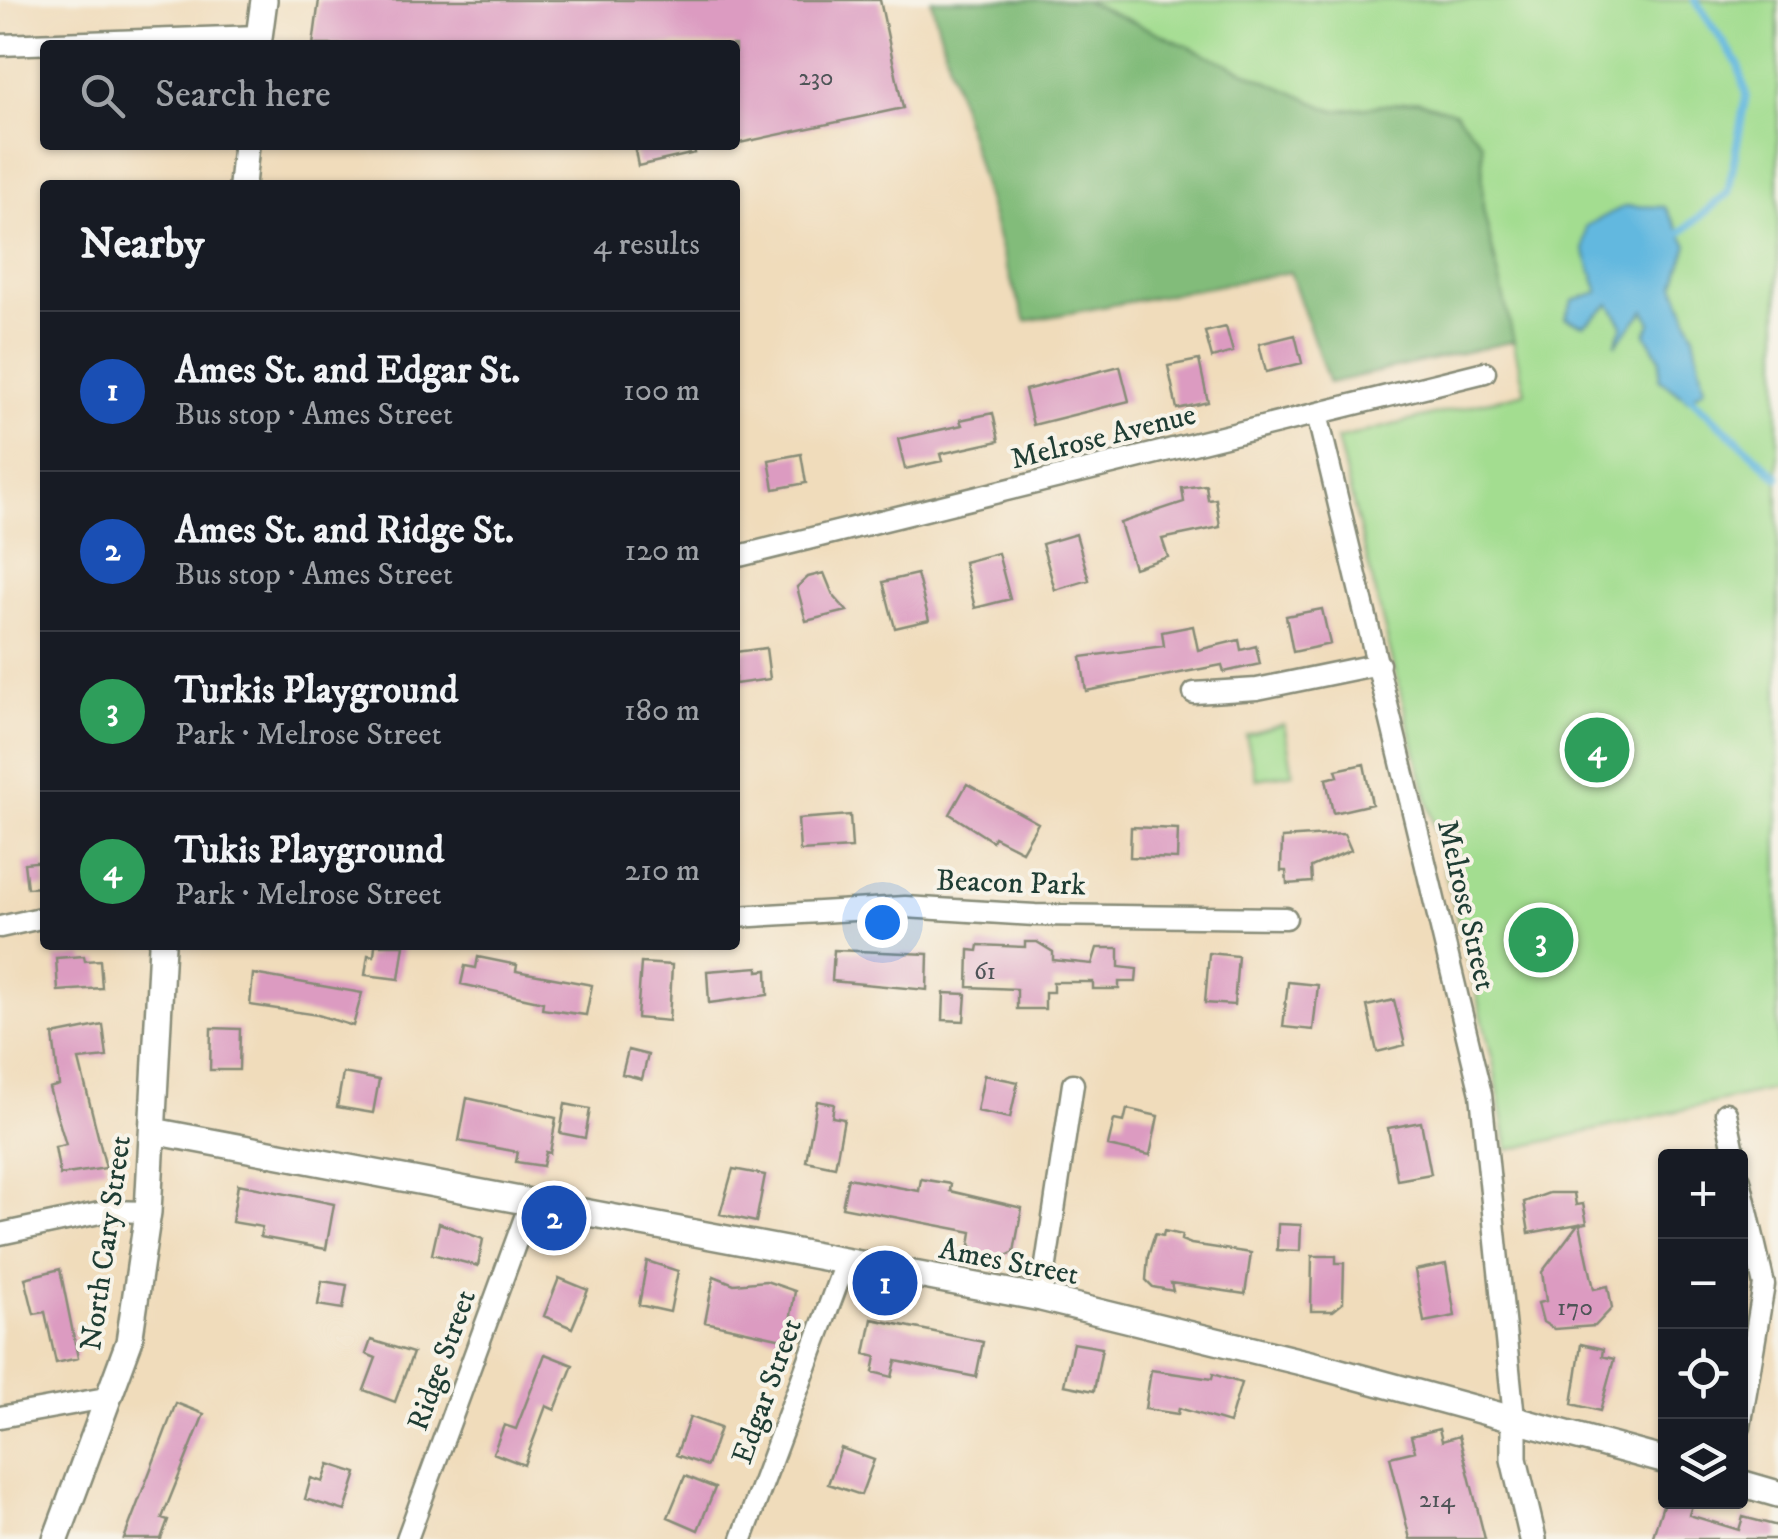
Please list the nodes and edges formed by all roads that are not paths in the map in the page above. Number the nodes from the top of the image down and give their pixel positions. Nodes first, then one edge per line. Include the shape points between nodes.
1 (264, 0) edge
2 (258, 40) edge
3 (40, 44) edge
4 (0, 45) edge
5 (246, 150) edge
6 (242, 180) edge
7 (1486, 372) dead end
8 (1316, 414) junction
9 (740, 557) edge
10 (1379, 664) junction
11 (1194, 693) dead end
12 (740, 917) edge
13 (40, 918) edge
14 (1286, 918) dead end
15 (0, 926) edge
16 (162, 950) edge
17 (1073, 1084) dead end
18 (1726, 1113) dead end
19 (153, 1131) junction
20 (1734, 1149) edge
21 (531, 1201) junction
22 (1748, 1207) edge
23 (148, 1212) junction
24 (0, 1234) edge
25 (845, 1263) junction
26 (1771, 1284) edge
27 (1041, 1298) junction
28 (111, 1397) junction
29 (0, 1417) edge
30 (1514, 1418) junction
31 (1742, 1419) edge
32 (1658, 1460) edge
33 (1748, 1485) edge
34 (1778, 1494) edge
35 (56, 1539) edge
36 (407, 1539) edge
37 (742, 1539) edge
38 (1533, 1539) edge

1 - 2 street
3 - 4 street
5 - 6 street
7 - 8 street, Melrose Avenue
8 - 9 street, Melrose Avenue
8 - 10 street, Melrose Street
10 - 11 street
10 - 30 street, Melrose Street via 1481,1094
12 - 14 street, Beacon Park via 906,907
13 - 15 street
16 - 19 street, North Cary Street
17 - 27 street
18 - 20 street
19 - 21 street, Ames Street
19 - 23 street, North Cary Street
21 - 25 street, Ames Street
21 - 36 street, Ridge Street
22 - 26 street
23 - 24 street via 109,1211
23 - 28 street, North Cary Street via 129,1342
25 - 27 street, Ames Street
25 - 37 street, Edgar Street
26 - 31 street
27 - 30 street, Ames Street
28 - 29 street
28 - 35 street, North Cary Street
30 - 32 street, Ames Street
30 - 38 street via 1514,1458
33 - 34 street

